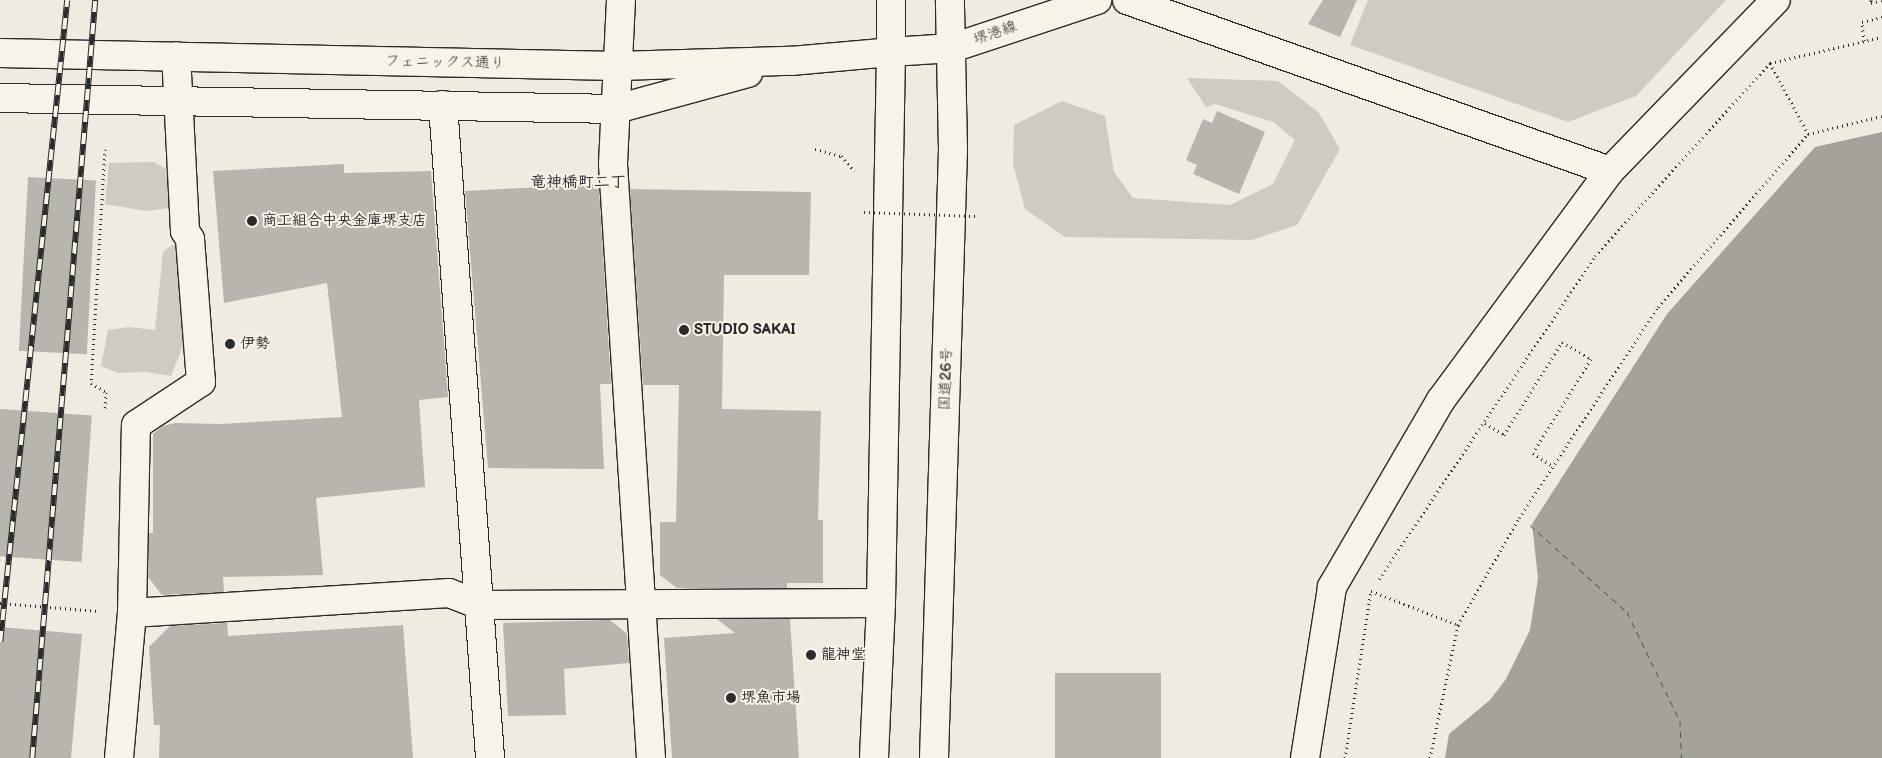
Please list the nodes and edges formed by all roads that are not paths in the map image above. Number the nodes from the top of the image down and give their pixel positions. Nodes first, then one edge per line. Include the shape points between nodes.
1 (621, 0) edge
2 (891, 0) edge
3 (950, 0) edge
4 (1097, 0) edge
5 (1127, 0) edge
6 (1776, 0) edge
7 (952, 48) junction
8 (890, 52) junction
9 (0, 54) edge
10 (176, 56) junction
11 (791, 61) junction
12 (618, 66) junction
13 (0, 98) edge
14 (178, 102) junction
15 (443, 105) junction
16 (616, 109) junction
17 (1610, 171) junction
18 (880, 603) junction
19 (480, 605) junction
20 (639, 605) junction
21 (132, 613) junction
22 (119, 758) edge
23 (490, 758) edge
24 (651, 758) edge
25 (874, 758) edge
26 (934, 758) edge
27 (1305, 758) edge

1 - 12 main road
2 - 8 main road
3 - 7 main road, 国道26号
4 - 7 main road, 堺港線
5 - 17 main road
6 - 17 main road
7 - 8 main road, 堺港線
7 - 26 main road, 国道26号 via 953,149
8 - 11 main road, フェニックス通り
8 - 18 main road
9 - 10 main road, フェニックス通り
10 - 12 main road, フェニックス通り
10 - 14 main road
11 - 12 main road, フェニックス通り
11 - 16 main road
12 - 16 main road
13 - 14 main road
14 - 15 main road
14 - 21 main road via 185,230 190,239 201,382 136,425
15 - 16 main road
15 - 19 main road
16 - 20 main road via 613,164
17 - 27 main road via 1441,400 1332,586
18 - 20 main road
18 - 25 main road
19 - 20 main road
19 - 21 main road via 448,593
19 - 23 main road
20 - 24 main road
21 - 22 main road

